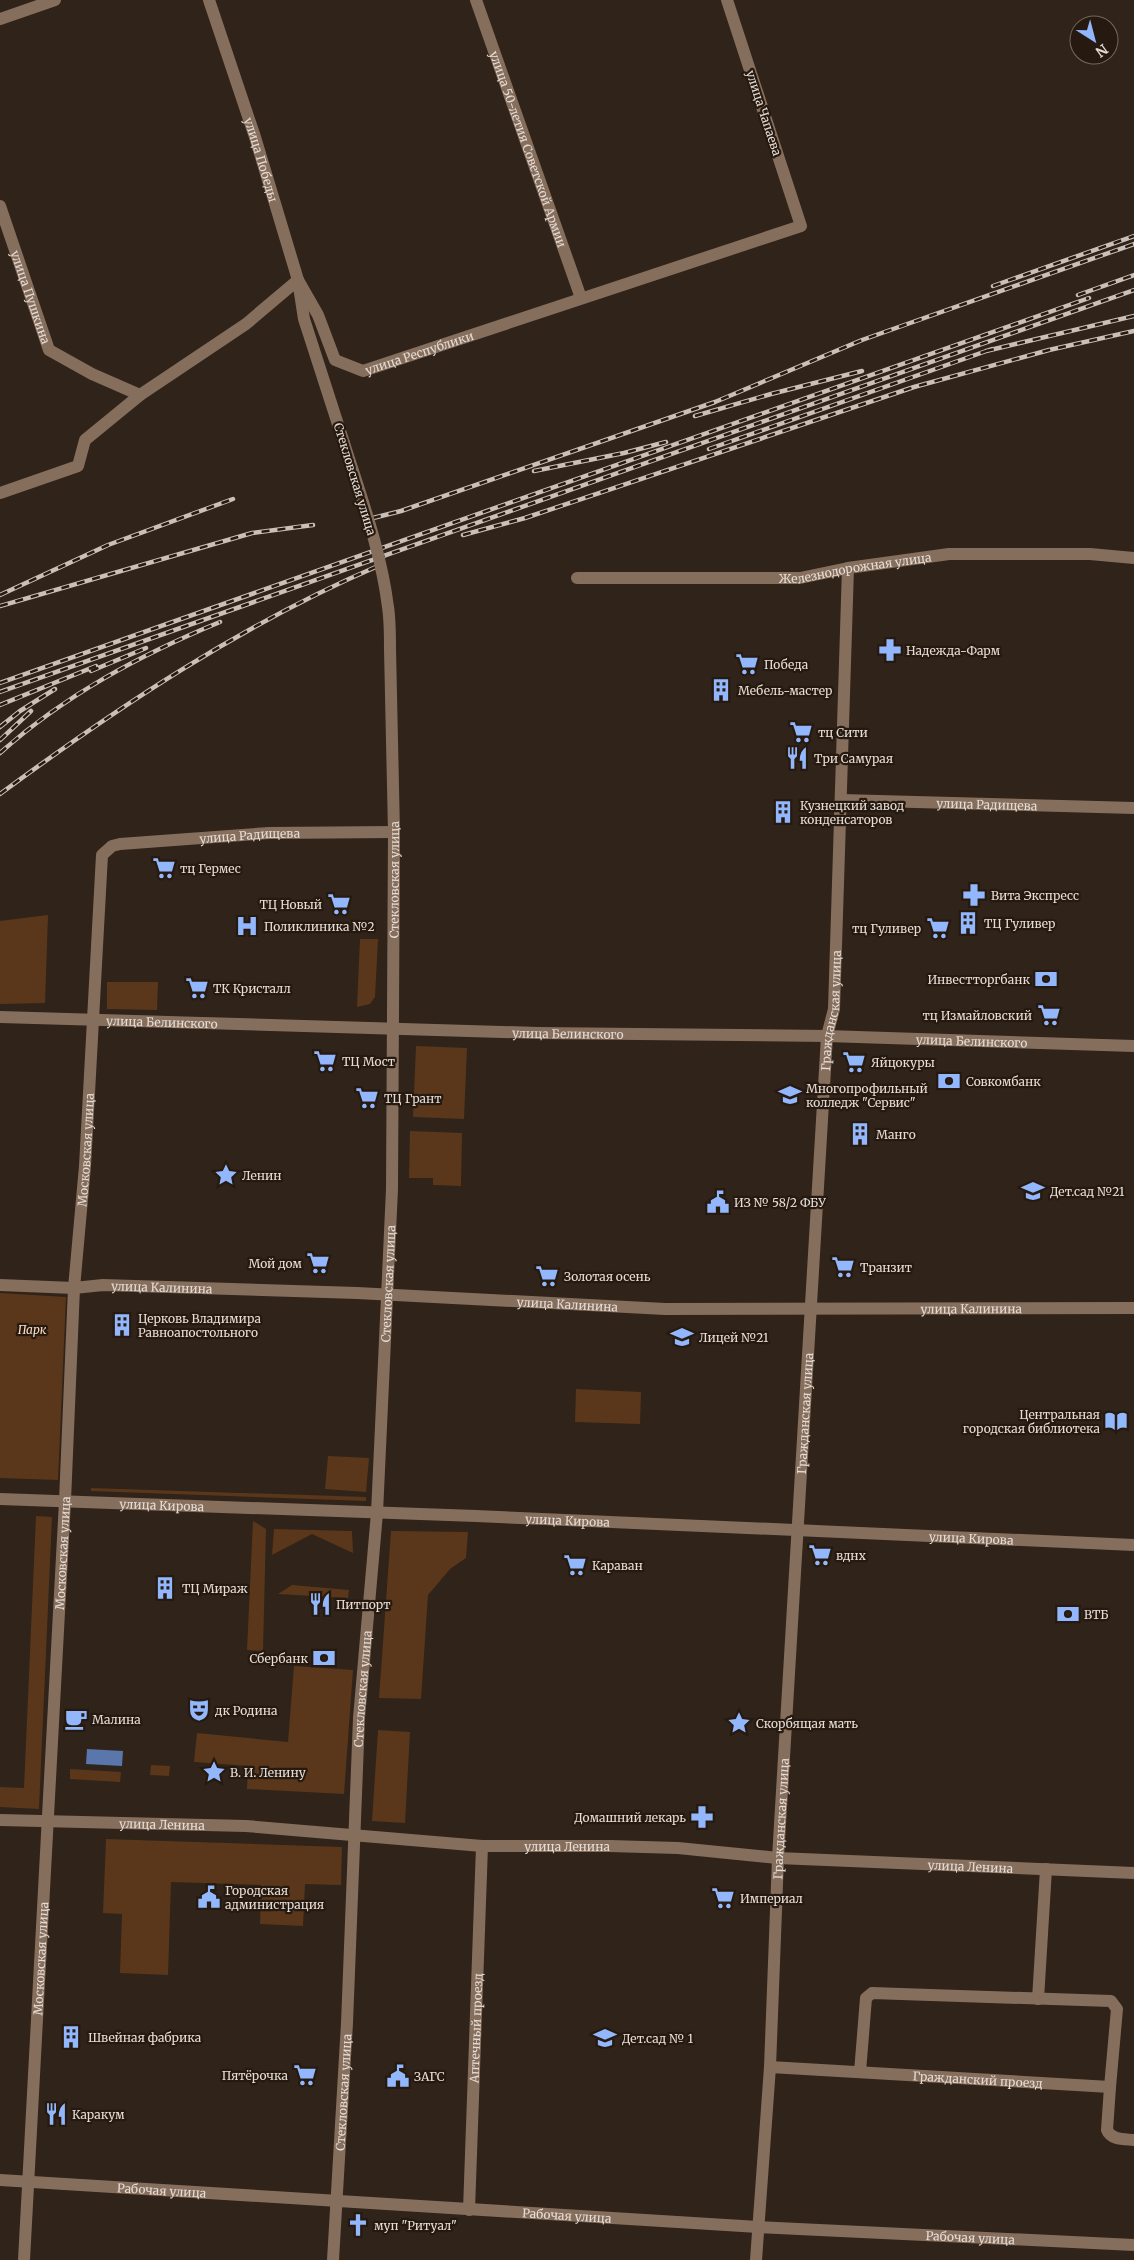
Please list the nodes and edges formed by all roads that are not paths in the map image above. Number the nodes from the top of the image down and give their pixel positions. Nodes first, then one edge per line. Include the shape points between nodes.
1 (55, 0) edge
2 (209, 0) edge
3 (476, 0) edge
4 (727, 0) edge
5 (0, 19) edge
6 (0, 206) edge
7 (801, 226) joint
8 (298, 280) junction
9 (581, 298) junction
10 (304, 320) joint
11 (140, 395) junction
12 (0, 493) edge
13 (1134, 558) edge
14 (848, 568) junction
15 (576, 578) dead end
16 (841, 800) junction
17 (1134, 808) edge
18 (394, 832) junction
19 (106, 850) joint
20 (0, 1018) edge
21 (93, 1019) junction
22 (394, 1028) junction
23 (827, 1036) junction
24 (1134, 1046) edge
25 (0, 1285) edge
26 (74, 1288) junction
27 (388, 1295) junction
28 (1134, 1308) edge
29 (811, 1310) junction
30 (0, 1499) edge
31 (65, 1501) junction
32 (377, 1512) junction
33 (798, 1531) junction
34 (1134, 1545) edge
35 (0, 1820) edge
36 (47, 1821) junction
37 (353, 1834) junction
38 (482, 1846) junction
39 (778, 1858) junction
40 (1046, 1869) junction
41 (1134, 1873) edge
42 (1038, 1999) junction
43 (770, 2067) junction
44 (860, 2072) junction
45 (1110, 2087) junction
46 (1134, 2140) edge
47 (0, 2180) edge
48 (28, 2182) junction
49 (336, 2202) junction
50 (469, 2210) junction
51 (758, 2227) junction
52 (1134, 2245) edge
53 (24, 2260) edge
54 (333, 2260) edge
55 (756, 2260) edge

1 - 5 street
2 - 8 street, улица Победы
3 - 9 street, улица 50-летия Советской Армии
4 - 7 street, улица Чапаева
6 - 11 street, улица Пушкина via 49,350
7 - 9 street, улица Республики
8 - 9 street, улица Республики via 318,315 335,360 363,371
8 - 10 street, улица Победы
8 - 11 street via 246,324
10 - 18 street, Стекловская улица, bridge via 374,538 388,608
11 - 12 street via 85,440 78,466
13 - 14 street, Железнодорожная улица via 1090,554 949,554
14 - 15 street, Железнодорожная улица via 800,578
14 - 16 street, Гражданская улица
16 - 17 street, улица Радищева
16 - 23 street, Гражданская улица via 834,1009
18 - 19 street, улица Радищева via 269,833 120,844
18 - 22 street, Стекловская улица
19 - 21 street, Московская улица via 101,862
20 - 21 street, улица Белинского
21 - 22 street, улица Белинского
21 - 26 street, Московская улица
22 - 23 street, улица Белинского
22 - 27 street, Стекловская улица
23 - 24 street, улица Белинского
23 - 29 street, Гражданская улица
25 - 26 street, улица Калинина
26 - 27 street, улица Калинина via 103,1285
26 - 31 street, Московская улица
27 - 29 street, улица Калинина via 666,1309
27 - 32 street, Стекловская улица
28 - 29 street, улица Калинина
29 - 33 street, Гражданская улица
30 - 31 street, улица Кирова
31 - 32 street, улица Кирова
31 - 36 street, Московская улица
32 - 33 street, улица Кирова
32 - 37 street, Стекловская улица via 358,1718
33 - 34 street, улица Кирова
33 - 39 street, Гражданская улица
35 - 36 street, улица Ленина
36 - 37 street, улица Ленина via 246,1826
36 - 48 street, Московская улица
37 - 38 street, улица Ленина
37 - 49 street, Стекловская улица via 347,2023
38 - 39 street, улица Ленина via 678,1848
38 - 50 street, Аптечный проезд
39 - 40 street, улица Ленина
39 - 43 street, Гражданская улица
40 - 41 street, улица Ленина
40 - 42 street
42 - 44 street via 868,1994
42 - 45 street via 1111,2001 1115,2004
43 - 44 street, Гражданский проезд
43 - 51 street, Гражданская улица
44 - 45 street, Гражданский проезд
45 - 46 street via 1107,2130 1114,2138
47 - 48 street, Рабочая улица
48 - 49 street, Рабочая улица
48 - 53 street, Московская улица
49 - 50 street, Рабочая улица
49 - 54 street, Стекловская улица
50 - 51 street, Рабочая улица
51 - 52 street, Рабочая улица
51 - 55 street, Гражданская улица

